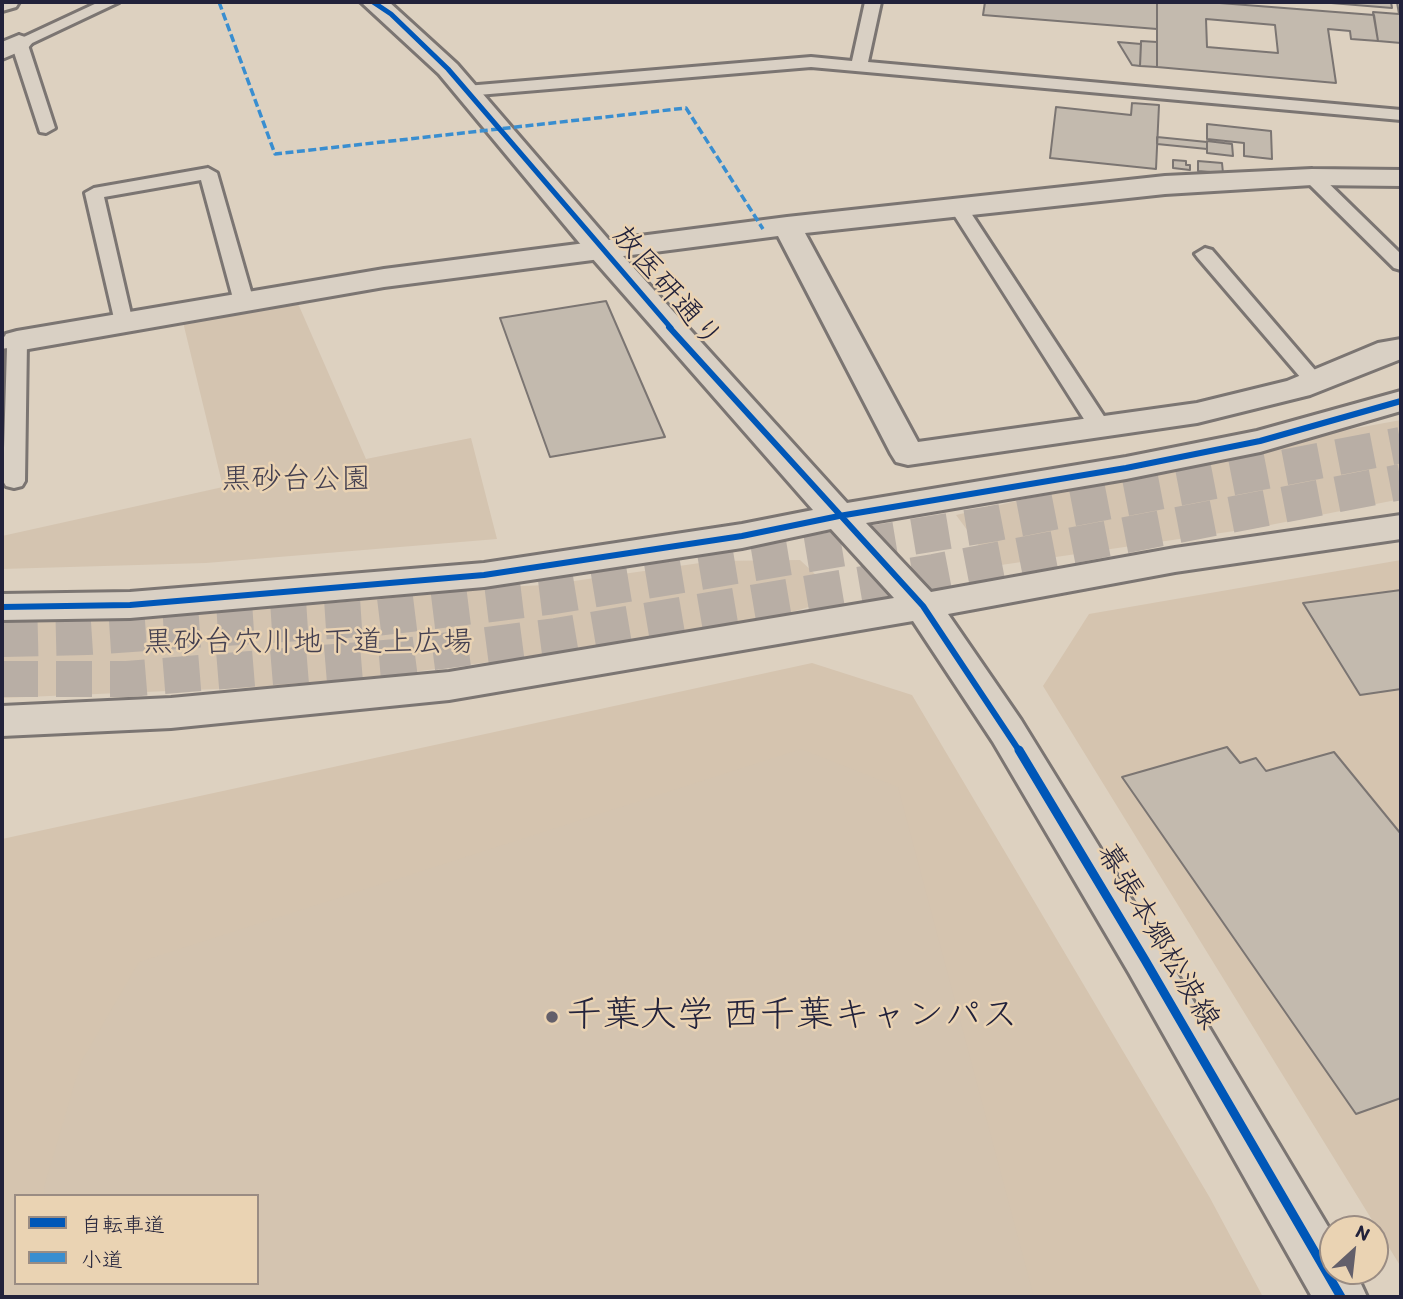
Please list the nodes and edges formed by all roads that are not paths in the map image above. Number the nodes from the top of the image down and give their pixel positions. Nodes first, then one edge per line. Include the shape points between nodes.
1 (7, 2) edge
2 (111, 2) edge
3 (373, 2) edge
4 (873, 2) edge
5 (2, 4) edge
6 (10, 47) edge
7 (859, 66) junction
8 (466, 91) junction
9 (1401, 116) edge
10 (46, 128) dead end
11 (1312, 177) junction
12 (1401, 178) edge
13 (958, 207) junction
14 (787, 226) junction
15 (603, 252) junction
16 (1205, 254) dead end
17 (1401, 264) edge
18 (244, 302) junction
19 (123, 323) junction
20 (9, 342) edge
21 (1401, 349) edge
22 (1314, 381) junction
23 (1401, 401) edge
24 (1401, 416) edge
25 (1100, 428) junction
26 (1260, 441) junction
27 (14, 481) dead end
28 (839, 516) junction
29 (1401, 527) edge
30 (923, 606) junction
31 (2, 607) edge
32 (2, 721) edge
33 (1341, 1297) edge

1 - 5 street
2 - 6 lane
3 - 8 street, 放医研通り via 419,40
4 - 7 lane
6 - 10 lane
7 - 8 lane via 811,62
7 - 9 lane
8 - 15 street, 放医研通り
11 - 12 street
11 - 13 street via 1165,185
11 - 17 lane
13 - 14 street
13 - 25 lane
14 - 15 street
14 - 25 street via 908,454
15 - 18 street via 384,278
15 - 28 street, 放医研通り
16 - 22 lane
18 - 19 street
18 - 19 lane via 208,173 94,193
19 - 20 street
20 - 27 lane
21 - 22 street
22 - 25 street via 1197,413
23 - 26 street
24 - 26 street
26 - 28 street
28 - 30 street, 放医研通り
28 - 31 street via 742,536 484,575 130,605
29 - 30 street via 1175,560
30 - 32 street via 449,686 171,713
30 - 33 street, 幕張本郷松波線 via 1007,731 1139,948

